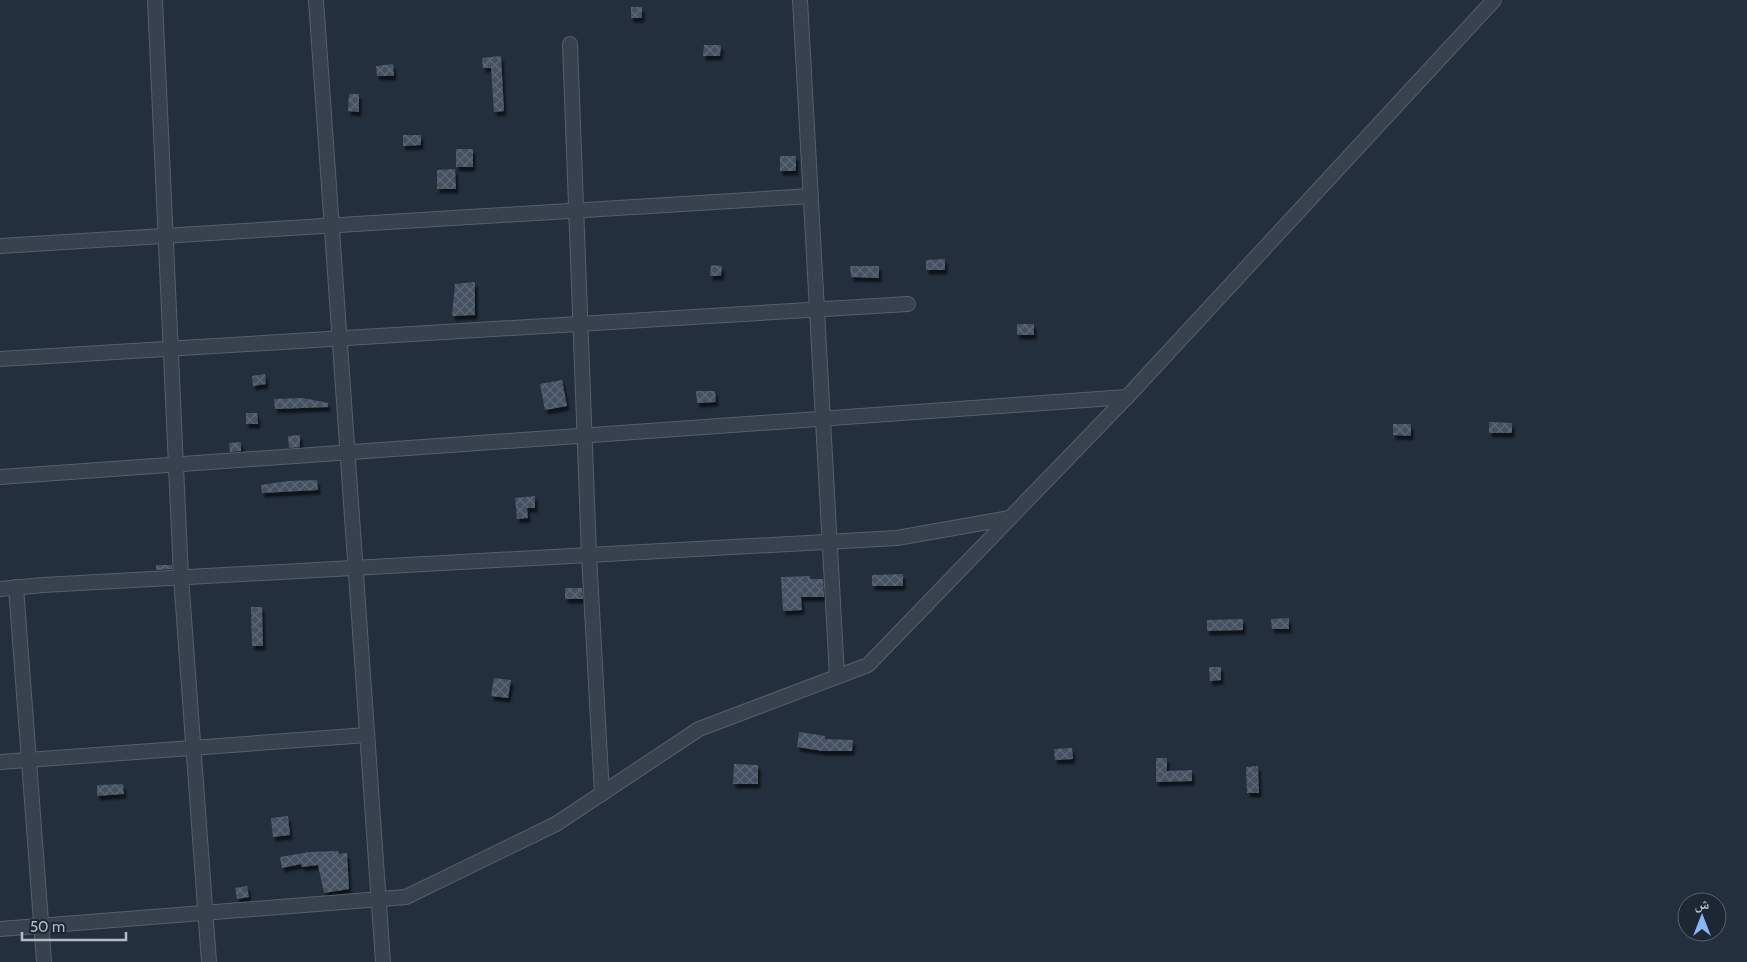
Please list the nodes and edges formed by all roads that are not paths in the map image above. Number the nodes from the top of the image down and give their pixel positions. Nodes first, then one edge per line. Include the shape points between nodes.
1 (155, 0) edge
2 (316, 0) edge
3 (800, 0) edge
4 (1494, 0) edge
5 (570, 44) dead end
6 (811, 196) junction
7 (576, 210) junction
8 (331, 226) junction
9 (166, 236) junction
10 (0, 246) edge
11 (908, 304) dead end
12 (817, 310) junction
13 (580, 324) junction
14 (339, 339) junction
15 (171, 349) junction
16 (0, 360) edge
17 (1127, 397) junction
18 (823, 419) junction
19 (585, 436) junction
20 (347, 452) junction
21 (176, 464) junction
22 (0, 477) edge
23 (1010, 518) junction
24 (830, 541) junction
25 (589, 555) junction
26 (355, 567) junction
27 (181, 577) junction
28 (16, 587) junction
29 (0, 589) edge
30 (837, 676) junction
31 (367, 735) junction
32 (193, 748) junction
33 (28, 760) junction
34 (0, 762) edge
35 (602, 794) junction
36 (379, 900) junction
37 (205, 913) junction
38 (41, 926) junction
39 (0, 929) edge
40 (44, 962) edge
41 (209, 962) edge
42 (383, 962) edge

1 - 9 street
2 - 8 street
3 - 6 street
4 - 17 street
5 - 7 street
6 - 7 street
6 - 12 street
7 - 8 street
7 - 13 street
8 - 9 street
8 - 14 street
9 - 10 street
9 - 15 street
11 - 12 street
12 - 13 street
12 - 18 street
13 - 14 street
13 - 19 street
14 - 15 street
14 - 20 street
15 - 16 street
15 - 21 street
17 - 18 street
17 - 23 street
18 - 19 street
18 - 24 street
19 - 20 street
19 - 25 street
20 - 21 street
20 - 26 street
21 - 22 street
21 - 27 street
23 - 24 street via 897,538
23 - 30 street via 868,665
24 - 25 street
24 - 30 street
25 - 26 street
25 - 35 street
26 - 27 street
26 - 31 street
27 - 28 street
27 - 32 street
28 - 29 street
28 - 33 street
30 - 35 street via 699,729
31 - 32 street
31 - 36 street
32 - 33 street
32 - 37 street
33 - 34 street
33 - 38 street
35 - 36 street via 556,824 406,897
36 - 37 street
36 - 42 street
37 - 38 street
37 - 41 street
38 - 39 street
38 - 40 street

